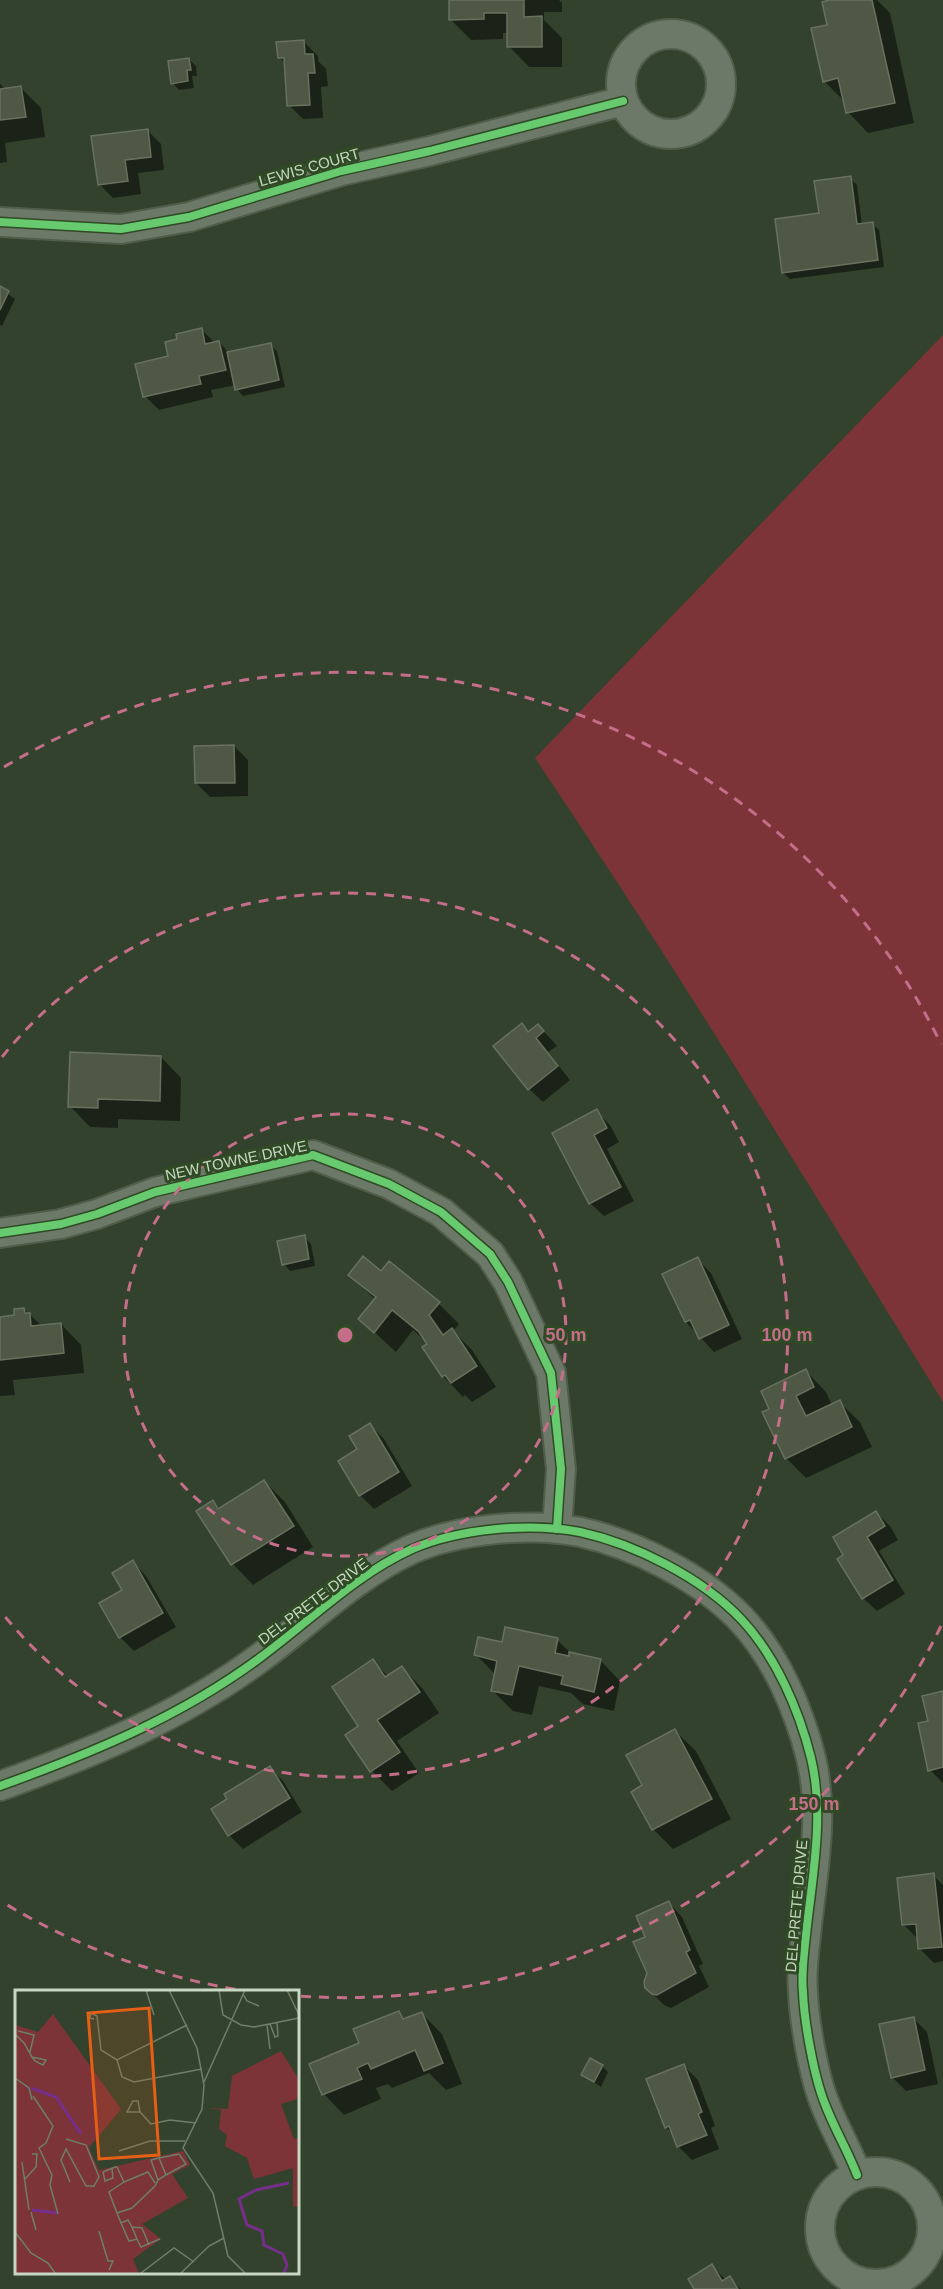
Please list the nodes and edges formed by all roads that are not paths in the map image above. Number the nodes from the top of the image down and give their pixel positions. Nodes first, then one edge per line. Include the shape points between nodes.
1 (623, 101) dead end
2 (0, 222) edge
3 (0, 1233) edge
4 (557, 1529) junction
5 (0, 1786) edge
6 (857, 2175) dead end

1 - 2 street, LEWIS COURT via 340,171 189,217 136,228
3 - 4 street, NEW TOWNE DRIVE via 61,1224 155,1192 313,1155 388,1184 441,1212 490,1254 508,1282 551,1373 561,1469
4 - 5 street, DEL PRETE DRIVE via 475,1533 413,1549 361,1579 260,1658 195,1701 88,1753
4 - 6 street, DEL PRETE DRIVE via 605,1539 693,1580 742,1619 787,1692 807,1744 817,1803 803,1969 804,2007 823,2100

